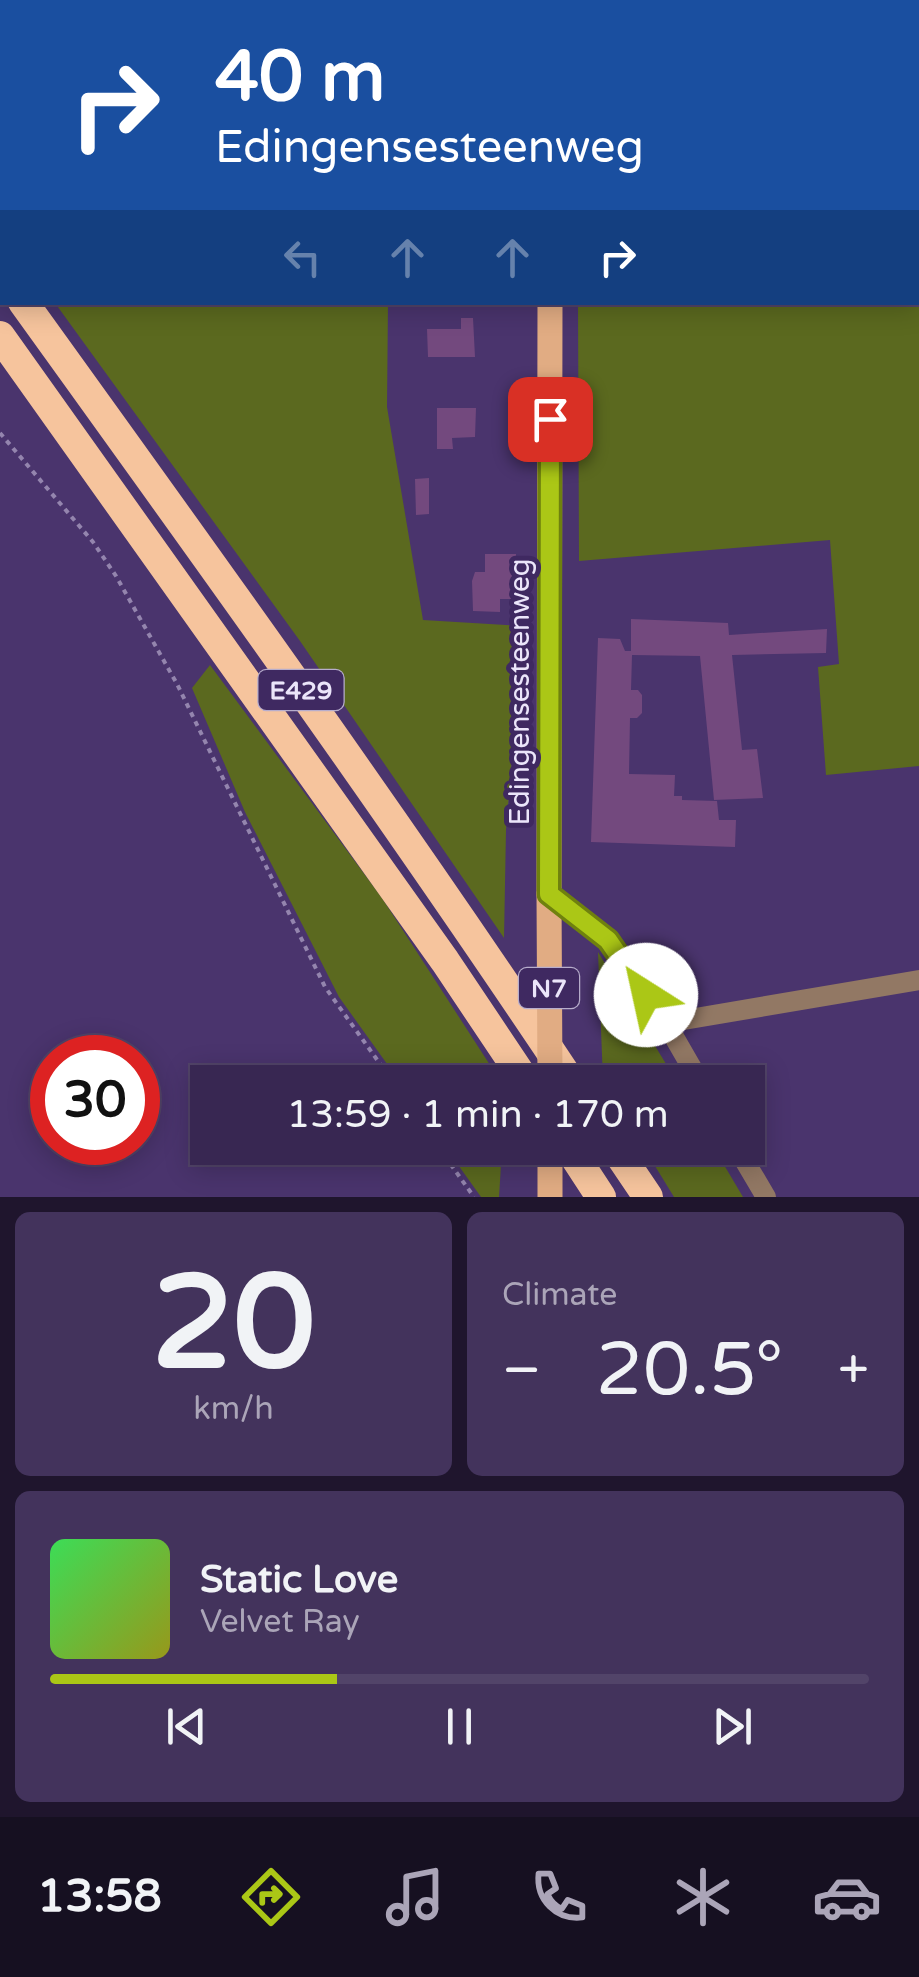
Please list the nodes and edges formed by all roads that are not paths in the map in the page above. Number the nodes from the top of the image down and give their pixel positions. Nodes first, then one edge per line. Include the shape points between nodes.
1 (25, 305) edge
2 (550, 305) edge
3 (0, 336) edge
4 (549, 894) junction
5 (919, 980) edge
6 (666, 1023) junction
7 (515, 1065) edge
8 (550, 1065) edge
9 (561, 1065) edge
10 (690, 1065) edge
11 (550, 1165) edge
12 (579, 1165) edge
13 (626, 1165) edge
14 (747, 1165) edge
15 (550, 1197) edge
16 (601, 1197) edge
17 (648, 1197) edge
18 (766, 1197) edge

1 - 9 highway, E429
2 - 4 main road, Edingensesteenweg / N7
3 - 7 highway, E429
4 - 6 street via 608,940
4 - 8 main road, Edingensesteenweg / N7, bridge
5 - 6 street
6 - 10 street
11 - 15 main road
12 - 16 highway
13 - 17 highway
14 - 18 street

